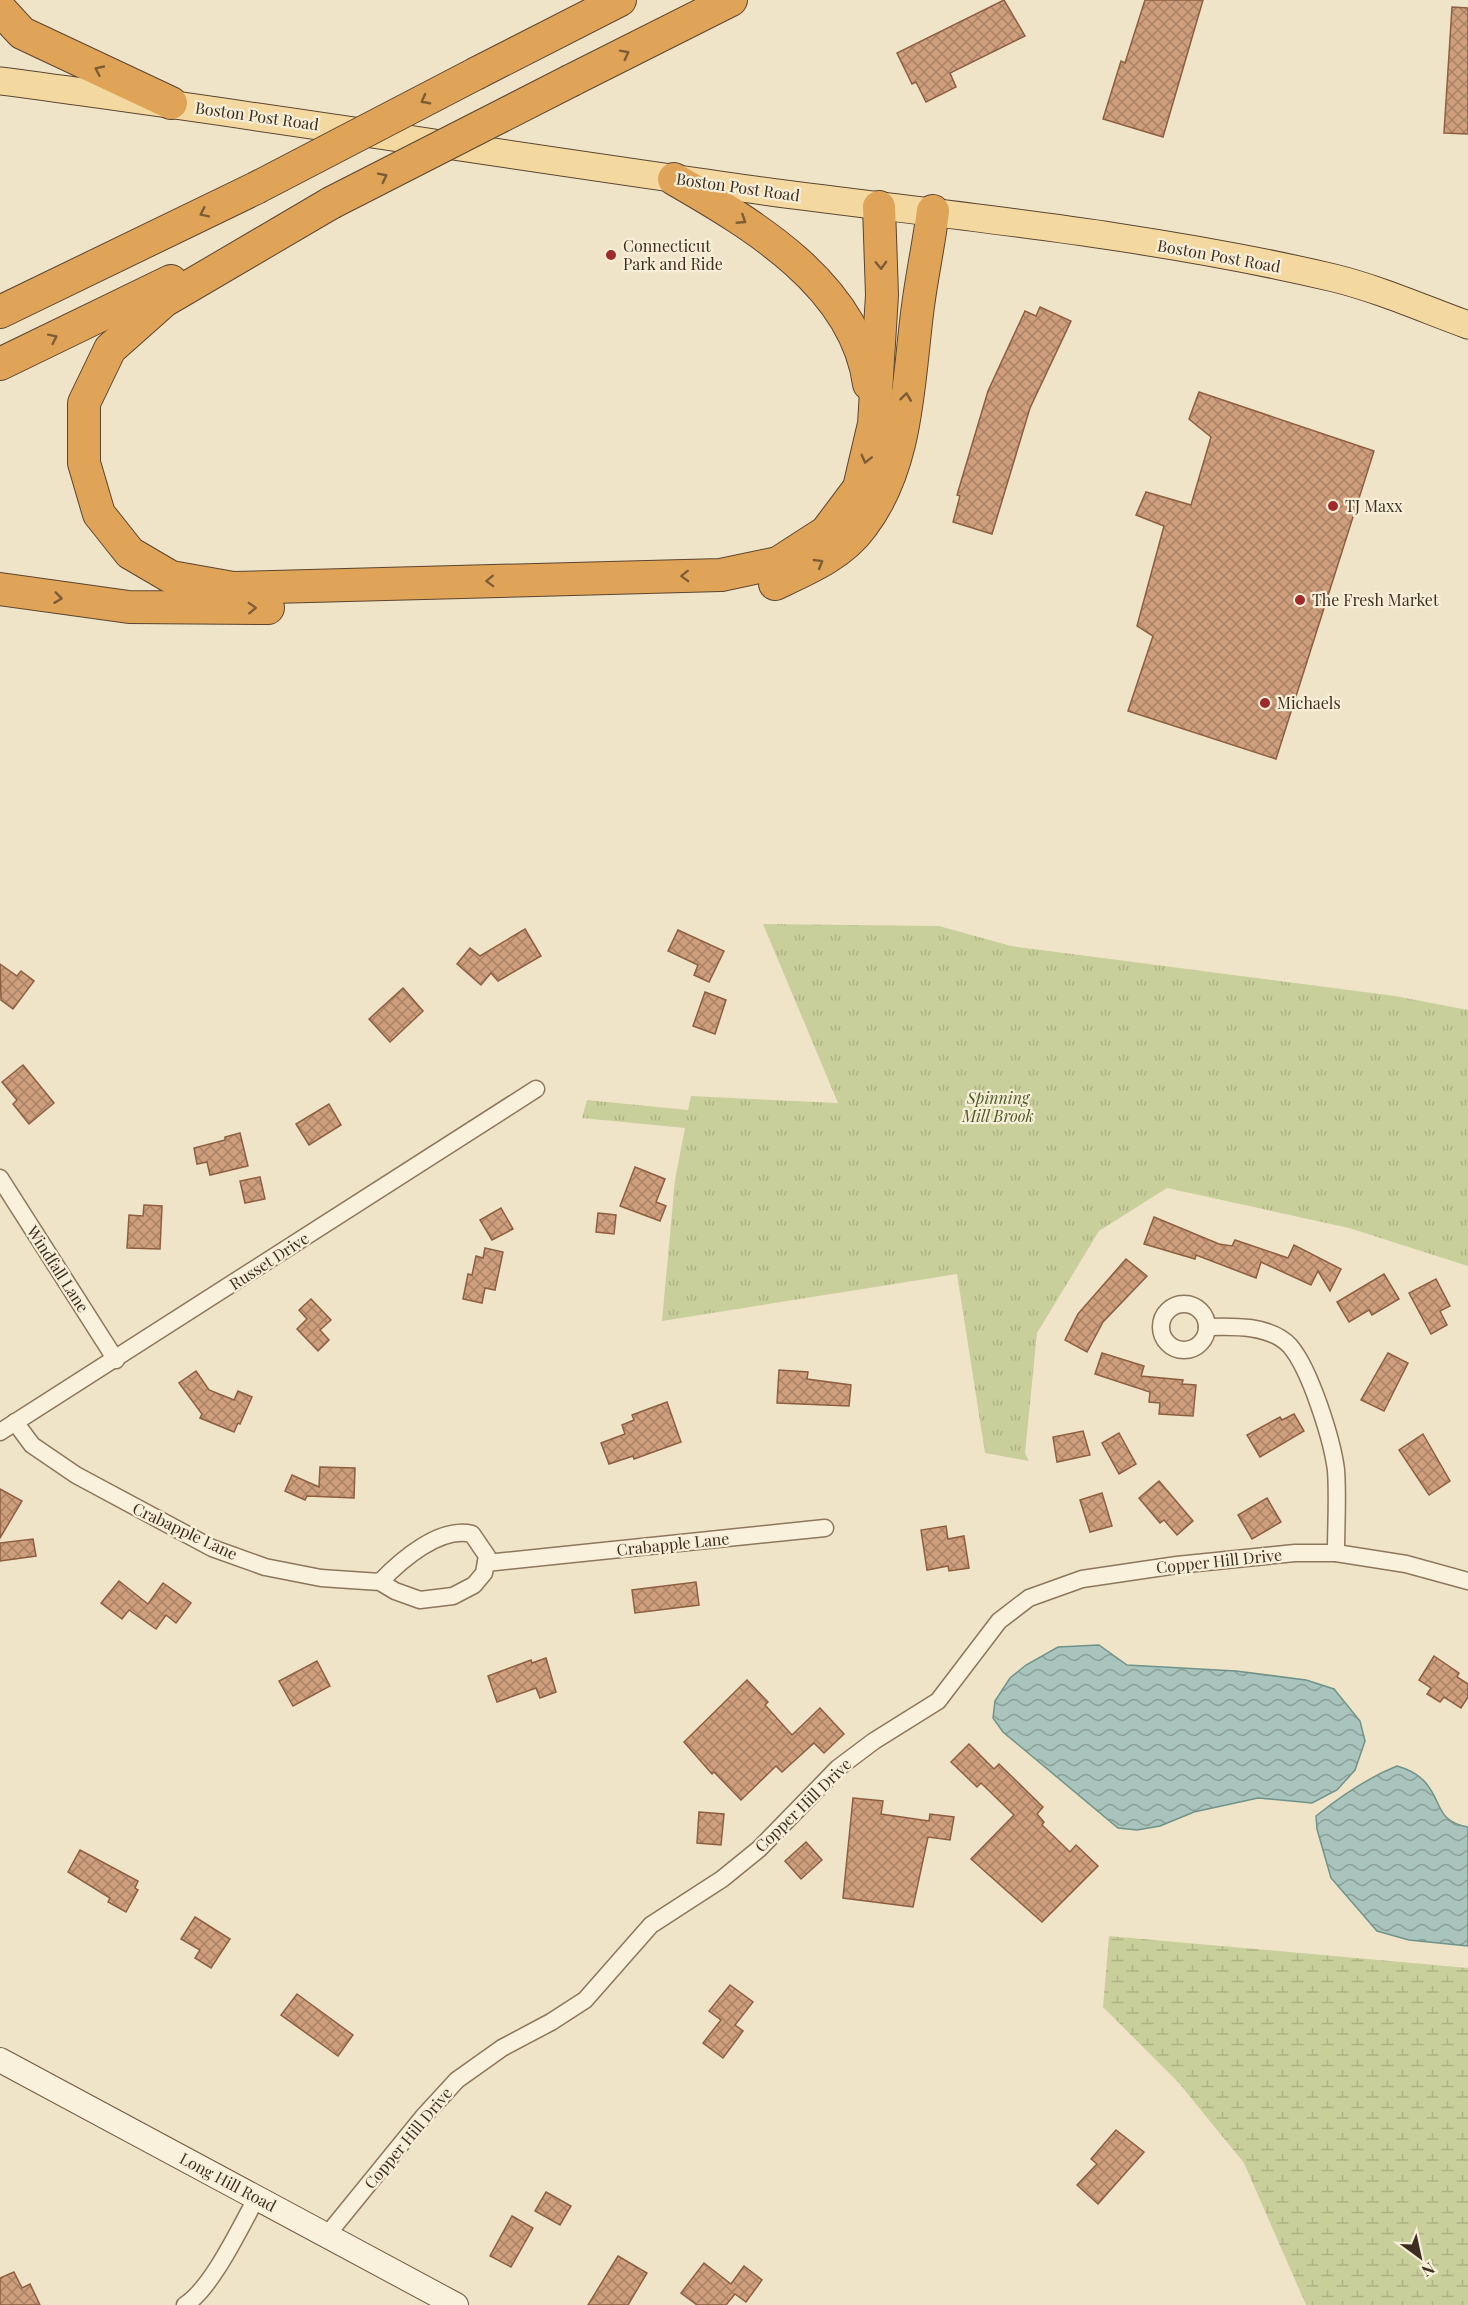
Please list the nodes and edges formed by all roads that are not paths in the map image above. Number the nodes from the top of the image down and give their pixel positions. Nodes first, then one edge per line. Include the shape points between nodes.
1 (579, 0) edge
2 (620, 0) edge
3 (731, 0) edge
4 (0, 9) edge
5 (477, 73) junction
6 (0, 81) edge
7 (171, 103) junction
8 (674, 179) junction
9 (331, 203) junction
10 (879, 207) junction
11 (933, 211) junction
12 (0, 312) edge
13 (1468, 325) edge
14 (0, 364) edge
15 (874, 424) junction
16 (0, 589) edge
17 (536, 1089) dead end
18 (0, 1178) edge
19 (1207, 1327) dead end
20 (116, 1359) junction
21 (15, 1422) junction
22 (0, 1432) edge
23 (825, 1528) dead end
24 (1336, 1553) junction
25 (486, 1563) junction
26 (1468, 1581) edge
27 (380, 1582) junction
28 (0, 2060) edge
29 (257, 2197) junction
30 (327, 2235) junction
31 (185, 2305) edge
32 (456, 2305) edge

1 - 5 highway
2 - 5 highway
9 -> 3 highway, bridge
7 -> 4 highway via 22,33
5 -> 12 highway, bridge via 256,188
6 - 7 main road, Boston Post Road
7 - 8 main road, Boston Post Road
8 - 10 main road, Boston Post Road
8 -> 15 highway via 777,242 819,284 851,329 860,350 867,370
14 -> 9 highway
15 -> 9 highway via 859,488 826,532 778,563 721,575 233,588 171,577 130,553 99,514 84,463 84,404 110,349 164,301
10 - 11 main road, Boston Post Road
10 -> 15 highway via 882,295
11 - 13 main road, Boston Post Road via 1200,250 1338,279
16 -> 11 highway via 129,607 216,609 709,595 773,584 823,562 862,527 887,483 902,435
17 - 20 street, Russet Drive
18 - 20 street, Windfall Lane
19 - 24 street via 1236,1325 1264,1331 1289,1345 1314,1390 1336,1469
20 - 21 street, Russet Drive
21 - 22 street, Russet Drive
21 - 27 street, Crabapple Lane via 32,1446 76,1475 212,1548 265,1567 321,1578
23 - 25 street, Crabapple Lane
24 - 26 street, Copper Hill Drive via 1406,1564
24 - 30 street, Copper Hill Drive via 1295,1553 1082,1579 1029,1598 999,1620 938,1701 838,1767 759,1849 651,1925 585,2000 502,2048 457,2080
25 - 27 street, Crabapple Lane via 484,1573 474,1585 453,1596 420,1600
25 - 27 street via 481,1544 472,1534 463,1532 438,1538 393,1568
28 - 29 street, Long Hill Road
29 - 30 street, Long Hill Road
29 - 31 street via 223,2258
30 - 32 street, Long Hill Road

